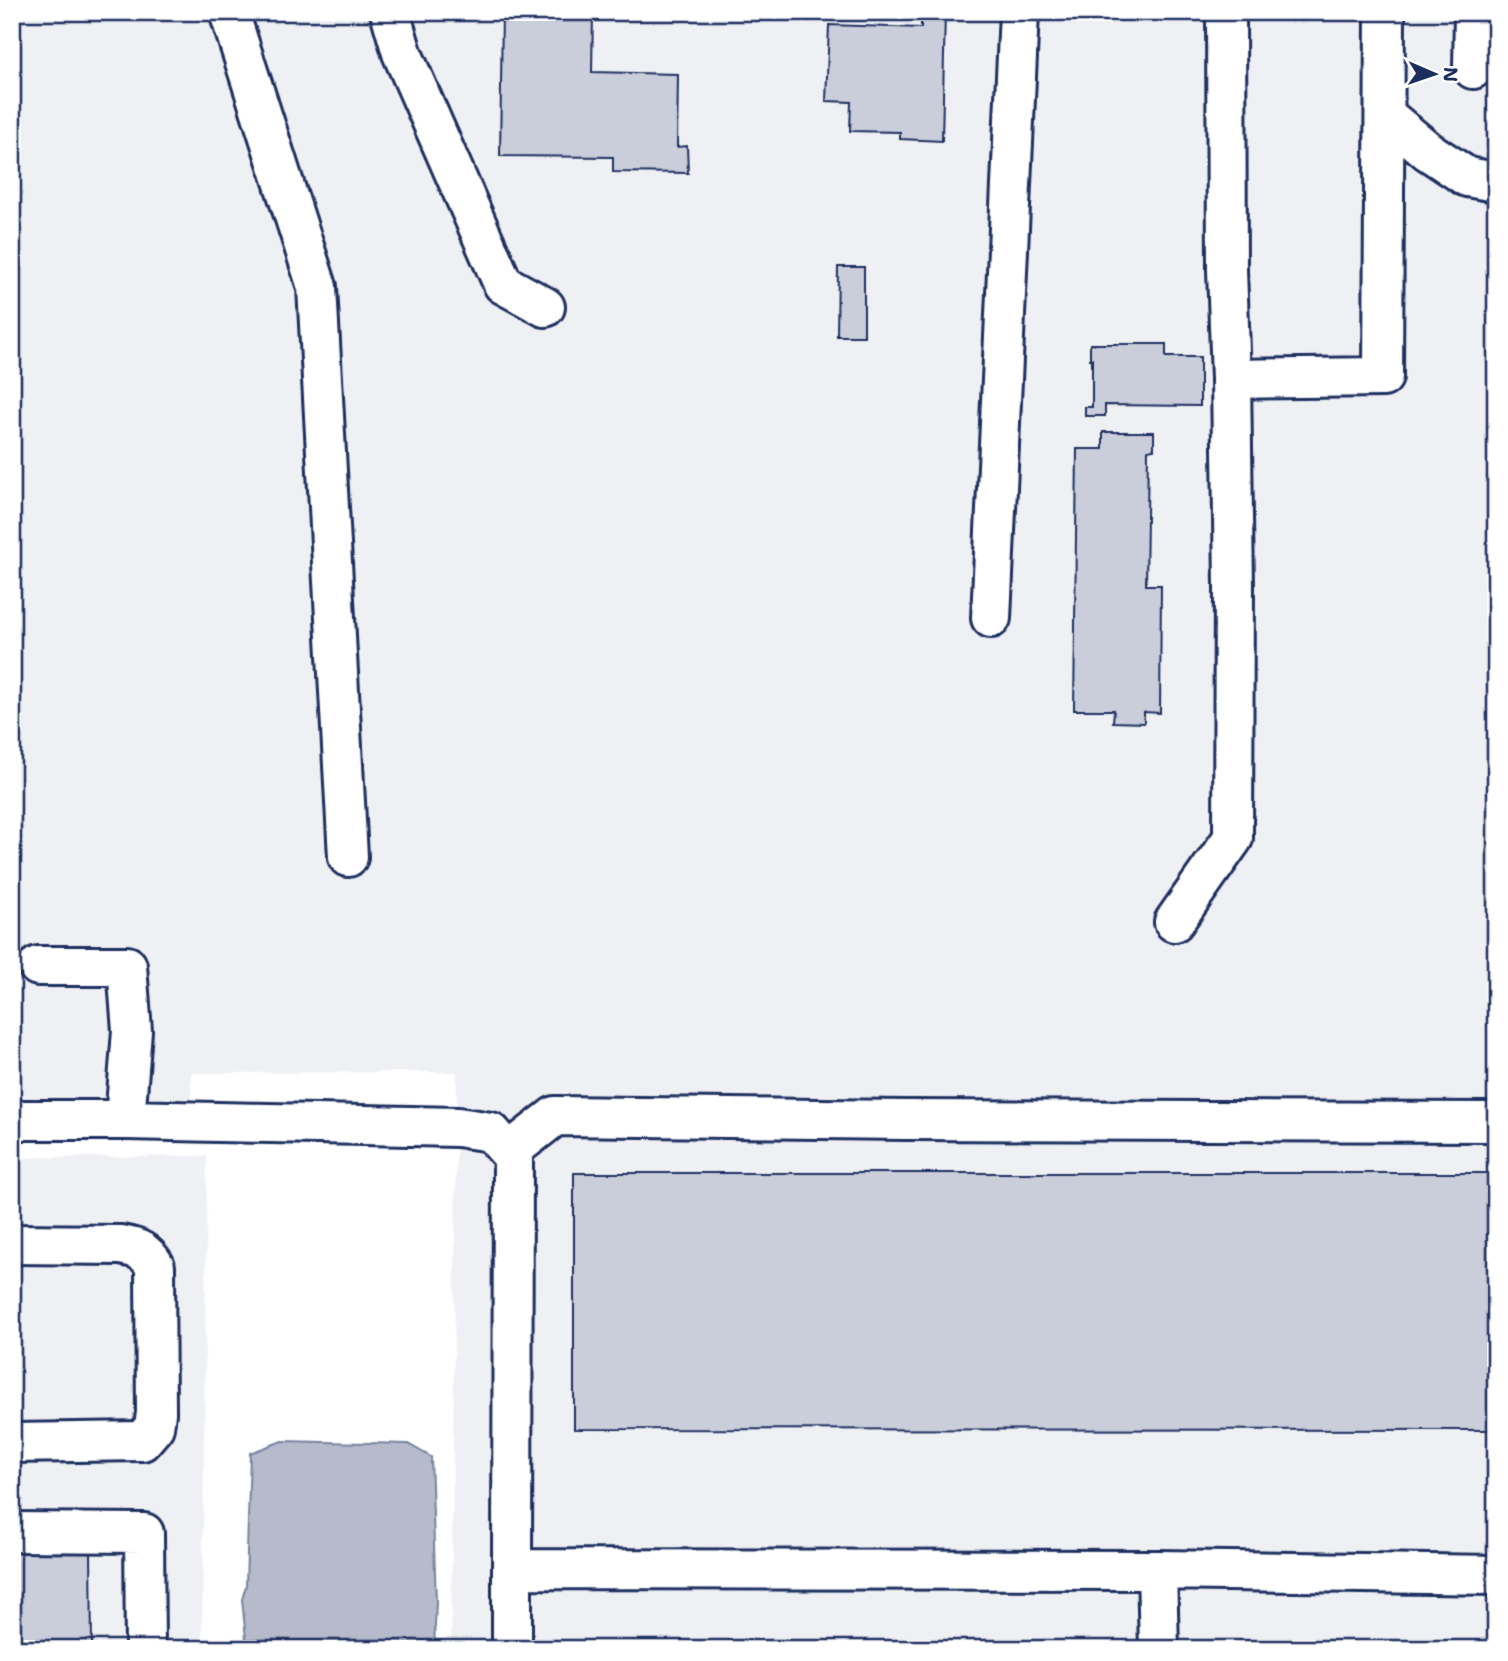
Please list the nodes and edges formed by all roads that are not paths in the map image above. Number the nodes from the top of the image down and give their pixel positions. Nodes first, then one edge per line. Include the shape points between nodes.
1 (229, 12) edge
2 (390, 12) edge
3 (1019, 12) edge
4 (1226, 12) edge
5 (1385, 12) edge
6 (1474, 12) edge
7 (1473, 69) dead end
8 (1385, 115) junction
9 (1496, 183) edge
10 (545, 307) dead end
11 (1231, 379) junction
12 (991, 618) dead end
13 (348, 857) dead end
14 (1174, 922) dead end
15 (38, 966) dead end
16 (12, 1120) edge
17 (125, 1120) junction
18 (1496, 1122) edge
19 (509, 1152) junction
20 (12, 1244) edge
21 (12, 1443) edge
22 (12, 1532) edge
23 (512, 1569) junction
24 (1157, 1570) junction
25 (1496, 1575) edge
26 (145, 1649) edge
27 (512, 1649) edge
28 (1159, 1649) edge

1 - 13 street via 317,288
2 - 10 street via 402,53 503,284
3 - 12 street
4 - 11 street
5 - 8 street
6 - 7 street
8 - 9 street via 1468,177
8 - 11 street via 1383,377
11 - 14 street via 1233,838
15 - 17 street via 127,967 132,1031
16 - 17 street
17 - 19 street via 458,1127 491,1132
18 - 19 street via 555,1116
19 - 23 street via 513,1157
20 - 21 street via 121,1245 148,1254 155,1266 156,1387 154,1427 142,1441
22 - 26 street via 144,1533
23 - 24 street
23 - 27 street
24 - 25 street
24 - 28 street

